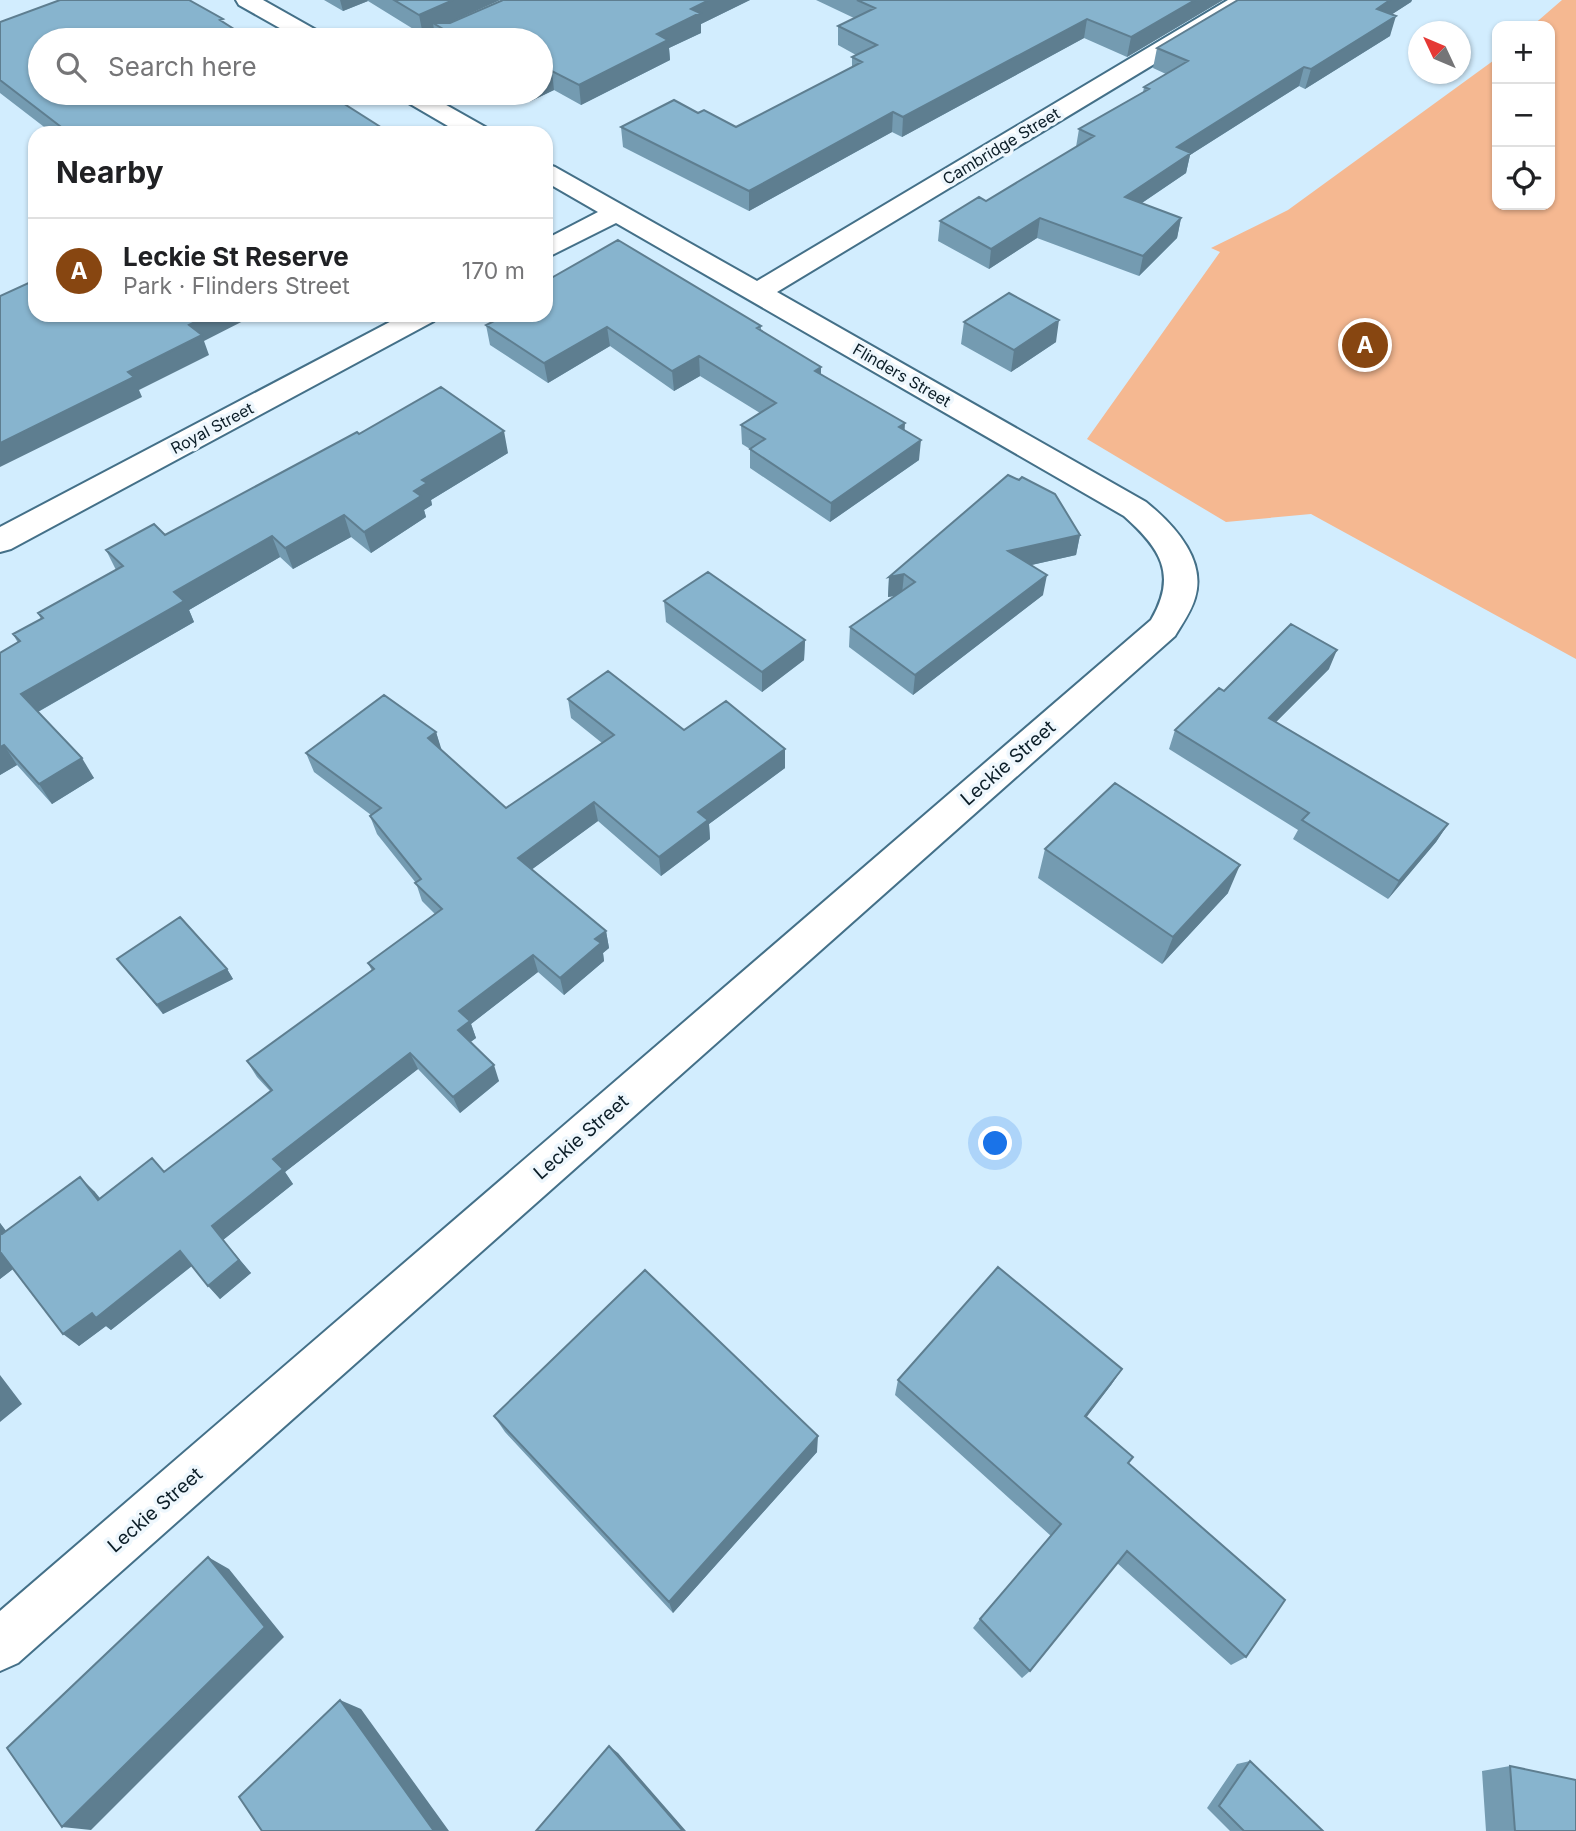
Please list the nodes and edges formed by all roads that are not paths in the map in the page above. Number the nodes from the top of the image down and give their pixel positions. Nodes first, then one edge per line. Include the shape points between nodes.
1 (247, 0) edge
2 (1244, 0) edge
3 (296, 28) edge
4 (429, 105) edge
5 (466, 126) edge
6 (553, 176) edge
7 (616, 213) junction
8 (553, 246) edge
9 (758, 292) junction
10 (411, 322) edge
11 (0, 541) edge
12 (1163, 628) joint
13 (0, 1645) edge

1 - 3 street
2 - 9 street, Cambridge Street
4 - 5 street
6 - 7 street, Flinders Street
7 - 8 street
7 - 9 street, Flinders Street
9 - 12 street, Flinders Street via 1151,522 1168,539 1179,566 1180,593
10 - 11 street, Royal Street
12 - 13 street, Leckie Street

